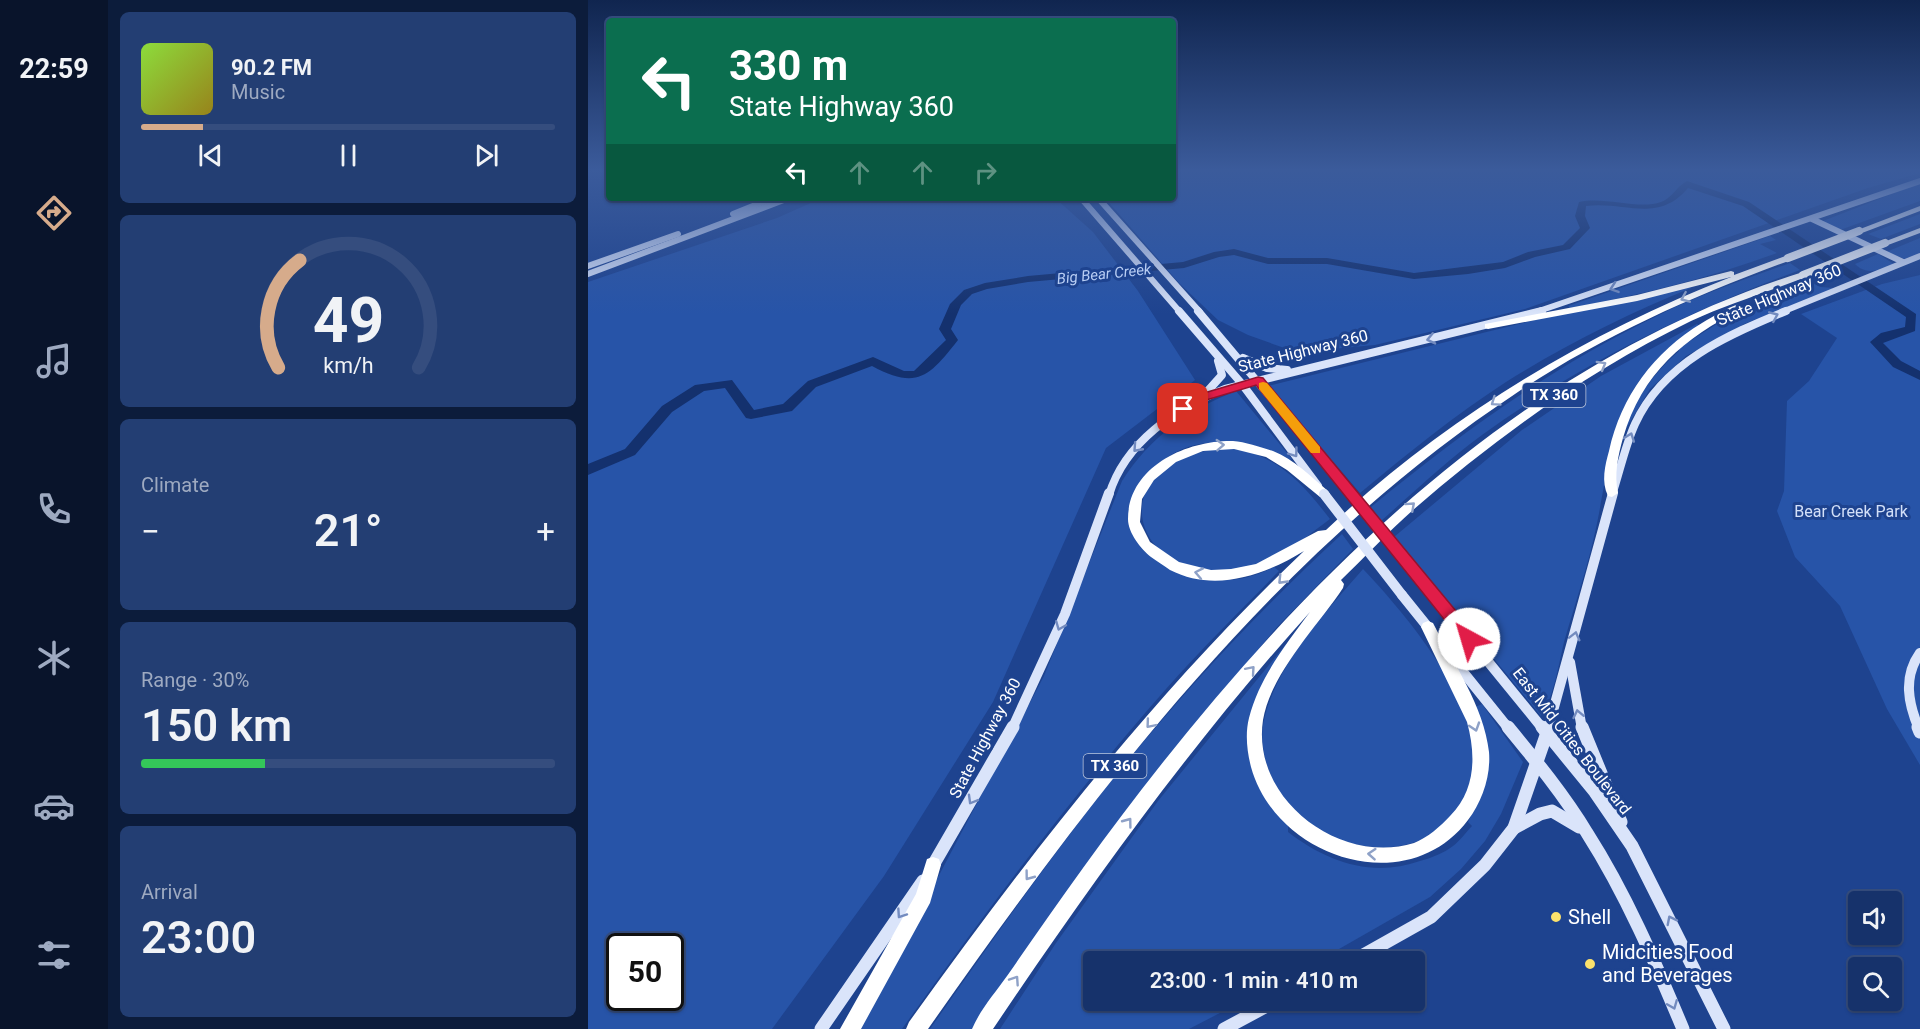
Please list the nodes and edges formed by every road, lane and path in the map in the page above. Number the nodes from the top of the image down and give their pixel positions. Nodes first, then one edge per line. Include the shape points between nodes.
1 (724, 218) edge
2 (733, 218) edge
3 (1099, 218) edge
4 (1117, 218) edge
5 (1893, 218) edge
6 (1812, 219) joint
7 (1920, 232) edge
8 (660, 244) junction
9 (1920, 256) edge
10 (1903, 262) junction
11 (607, 263) junction
12 (588, 266) edge
13 (1758, 268) junction
14 (588, 274) edge
15 (1786, 282) junction
16 (1488, 326) junction
17 (1206, 341) junction
18 (1234, 351) junction
19 (1298, 370) junction
20 (1258, 380) junction
21 (1242, 384) junction
22 (1198, 399) junction
23 (1612, 493) junction
24 (1324, 494) junction
25 (1339, 525) junction
26 (1353, 560) junction
27 (1428, 627) junction
28 (1920, 653) edge
29 (1569, 658) junction
30 (1920, 732) edge
31 (1547, 733) junction
32 (1536, 765) junction
33 (1514, 828) junction
34 (1587, 832) junction
35 (1632, 846) junction
36 (933, 865) junction
37 (1371, 951) edge
38 (1258, 1011) edge
39 (821, 1029) edge
40 (850, 1029) edge
41 (916, 1029) edge
42 (982, 1029) edge
43 (1224, 1029) edge
44 (1683, 1029) edge
45 (1724, 1029) edge

1 - 8 main road
2 - 8 main road
3 - 17 main road
4 - 18 main road, East Mid Cities Boulevard
5 - 13 highway, TX 360, bridge
6 - 10 main road
6 -> 16 main road, State Highway 360 via 1596,294
7 - 15 highway, TX 360, bridge
8 - 11 main road
9 - 10 main road, State Highway 360
23 -> 10 main road, State Highway 360 via 1636,422 1660,386 1686,361 1721,339
11 - 12 main road
11 - 14 main road
13 - 16 highway via 1637,298
13 -> 25 highway, TX 360 via 1650,314 1539,374 1442,440
15 - 23 highway via 1781,289 1732,310 1693,333 1649,371 1626,408 1618,430 1609,478
26 -> 15 highway, TX 360 via 1459,465 1556,394 1683,322
16 -> 19 main road, State Highway 360
17 - 21 main road
17 - 22 main road via 1222,371 1214,387
18 - 19 main road via 1257,365
18 - 20 main road, East Mid Cities Boulevard
19 - 20 main road, State Highway 360
20 - 21 main road, State Highway 360
20 - 31 main road, East Mid Cities Boulevard, bridge
21 - 22 main road, State Highway 360
21 -> 24 main road
22 -> 36 main road, State Highway 360 via 1167,419 1118,472 1072,597 1034,684
29 -> 23 main road, State Highway 360
25 -> 24 highway via 1249,572 1204,575 1183,570 1156,554 1138,532 1134,516 1135,501 1150,474 1179,454 1213,446 1243,446 1271,454
24 - 27 main road, bridge
25 -> 41 highway, TX 360 via 1253,610 1165,706 1060,835
27 -> 26 highway via 1476,729 1481,752 1480,776 1473,798 1460,819 1439,837 1413,851 1364,854 1327,843 1303,829 1269,790 1255,746 1256,722 1271,680
42 -> 26 highway, TX 360 via 1081,885 1177,759 1271,648
27 - 32 main road
28 - 30 main road via 1913,661 1908,683
29 - 31 main road, State Highway 360
35 -> 29 main road via 1590,752 1579,719
31 - 32 main road, State Highway 360
31 - 35 main road, East Mid Cities Boulevard
32 - 33 main road, State Highway 360
32 - 34 main road
33 - 34 main road via 1548,810 1559,812
33 - 37 main road, State Highway 360 via 1477,873 1431,917
34 -> 44 main road via 1628,906
45 -> 35 main road, East Mid Cities Boulevard
36 -> 39 main road, State Highway 360
36 - 40 highway via 924,897
38 - 43 main road

